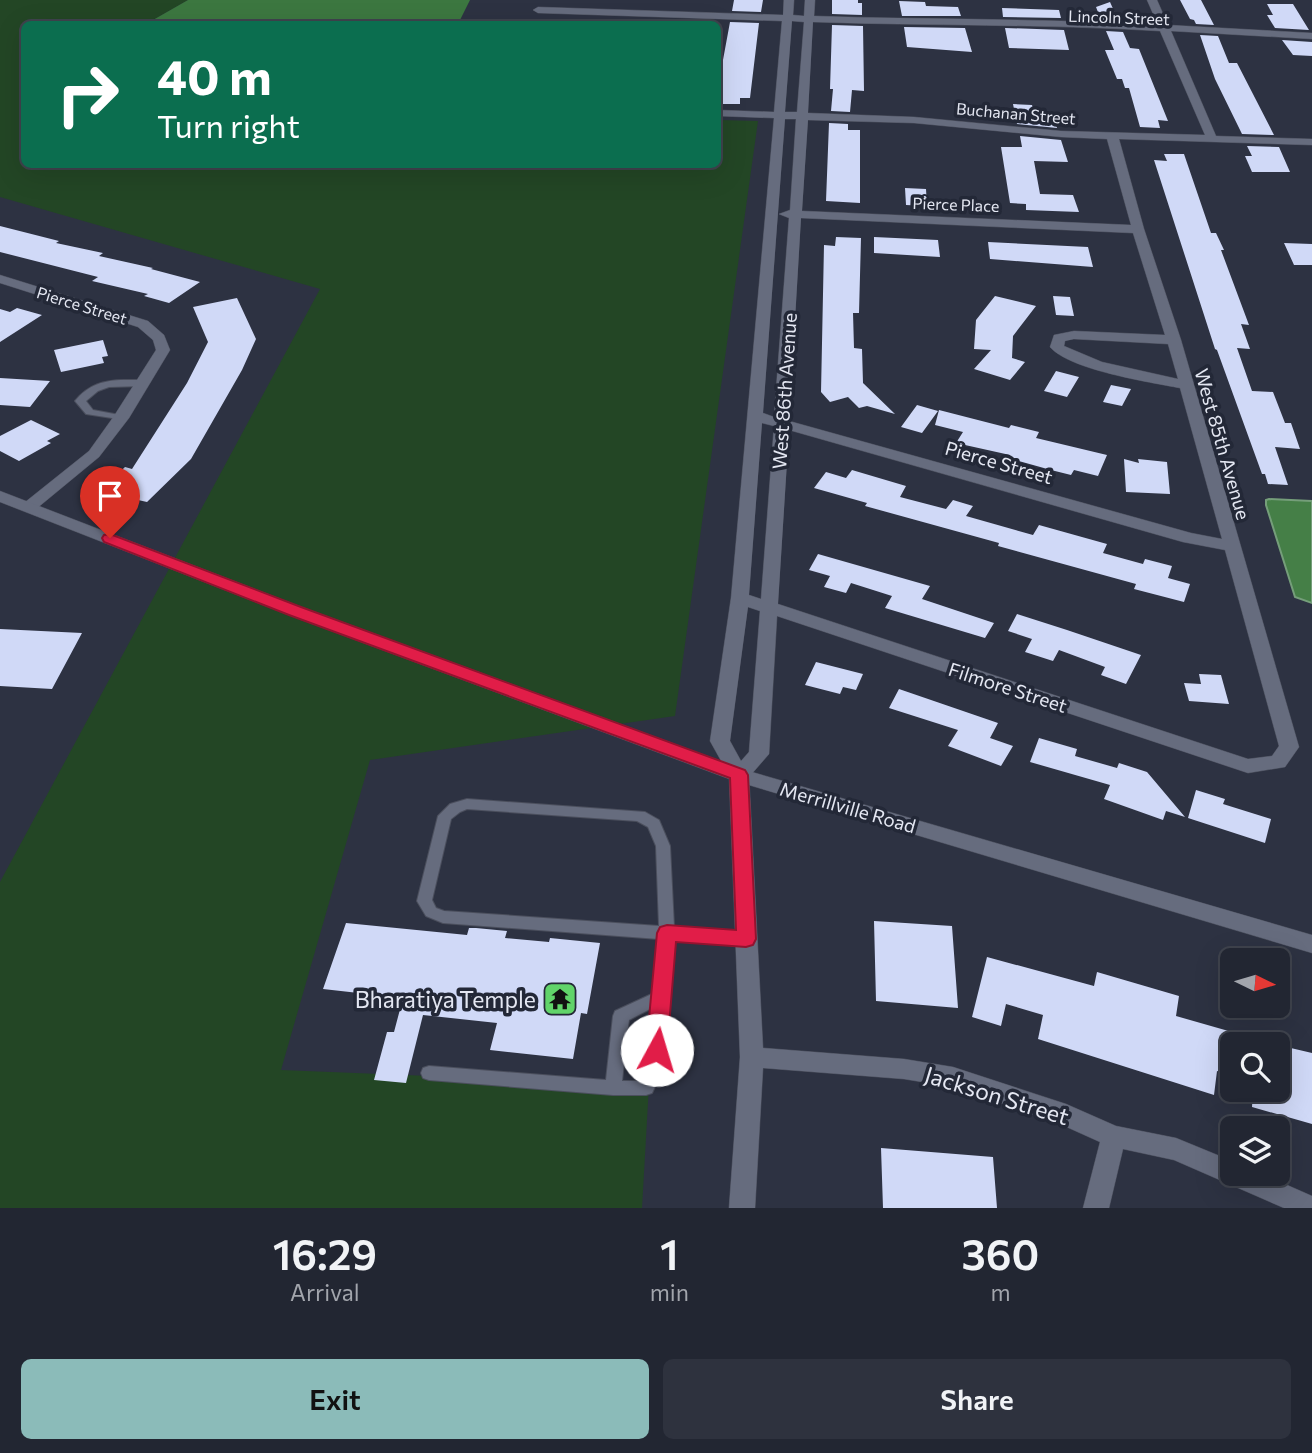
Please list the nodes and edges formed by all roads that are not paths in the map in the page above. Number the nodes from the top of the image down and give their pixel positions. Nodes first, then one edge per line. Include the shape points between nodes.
1 (627, 0) edge
2 (789, 0) edge
3 (810, 0) edge
4 (1152, 0) edge
5 (538, 10) dead end
6 (623, 13) junction
7 (788, 18) junction
8 (809, 19) junction
9 (1165, 31) junction
10 (1312, 36) edge
11 (721, 113) edge
12 (780, 115) junction
13 (801, 116) junction
14 (1112, 135) junction
15 (1212, 139) junction
16 (1312, 142) edge
17 (772, 214) junction
18 (795, 215) junction
19 (1138, 229) junction
20 (1, 281) edge
21 (1174, 340) junction
22 (142, 383) junction
23 (1186, 385) junction
24 (755, 416) junction
25 (121, 418) junction
26 (782, 424) junction
27 (0, 496) edge
28 (30, 506) junction
29 (1232, 546) junction
30 (740, 598) junction
31 (770, 608) junction
32 (1278, 762) joint
33 (739, 775) junction
34 (667, 933) junction
35 (746, 939) junction
36 (1312, 943) edge
37 (662, 996) junction
38 (618, 1047) junction
39 (657, 1050) junction
40 (752, 1057) junction
41 (429, 1073) dead end
42 (613, 1088) junction
43 (1114, 1136) junction
44 (1220, 1168) edge
45 (1261, 1186) edge
46 (742, 1208) edge
47 (1096, 1208) edge
48 (1312, 1208) edge

1 - 6 street
2 - 7 street, West 86th Avenue
3 - 8 street, West 86th Avenue
4 - 9 street
5 - 6 street, Lincoln Street
6 - 7 street, Lincoln Street
7 - 8 street, Lincoln Street
7 - 12 street, West 86th Avenue
8 - 9 street, Lincoln Street via 978,29
8 - 13 street, West 86th Avenue
9 - 10 street, Lincoln Street
9 - 15 street
11 - 12 street, Buchanan Street
12 - 13 street, Buchanan Street
12 - 17 street, West 86th Avenue
13 - 14 street, Buchanan Street
13 - 18 street, West 86th Avenue
14 - 15 street, Buchanan Street
14 - 19 street, West 85th Avenue
15 - 16 street, Buchanan Street
17 - 18 street, Pierce Place
17 - 24 street, West 86th Avenue
18 - 19 street, Pierce Place
18 - 26 street, West 86th Avenue
19 - 21 street, West 85th Avenue
20 - 22 street, Pierce Street via 143,324 159,338 163,350
21 - 23 street, West 85th Avenue
21 - 23 street via 1074,335 1059,338 1057,348 1062,354
22 - 25 street
22 - 25 lane via 92,388 80,401 90,412
23 - 29 street, West 85th Avenue
24 - 26 street, Pierce Street
24 - 30 street, West 86th Avenue
25 - 28 street via 94,454
26 - 29 street, Pierce Street via 1189,538
26 - 31 street, West 86th Avenue
27 - 28 street, Merrillville Road
28 - 33 street, Merrillville Road via 295,611
29 - 32 street, West 85th Avenue via 1289,747
30 - 31 street, Filmore Street
30 - 33 street, West 86th Avenue via 720,741
31 - 32 street, Filmore Street via 1248,766
31 - 33 street, West 86th Avenue via 759,754
33 - 35 street, West 86th Avenue
33 - 36 street, Merrillville Road
34 - 34 lane via 443,917 431,912 424,901 445,816 467,804 640,816 654,824 663,846
34 - 35 lane
34 - 37 lane
35 - 40 street, West 86th Avenue
37 - 38 lane via 621,1016
37 - 39 lane
38 - 39 lane
38 - 42 lane
39 - 42 lane via 646,1088
40 - 43 street, Jackson Street via 953,1077
40 - 46 street, West 86th Avenue
41 - 42 lane
43 - 44 street, Jackson Street via 1176,1149
43 - 47 street
45 - 48 street, Jackson Street

